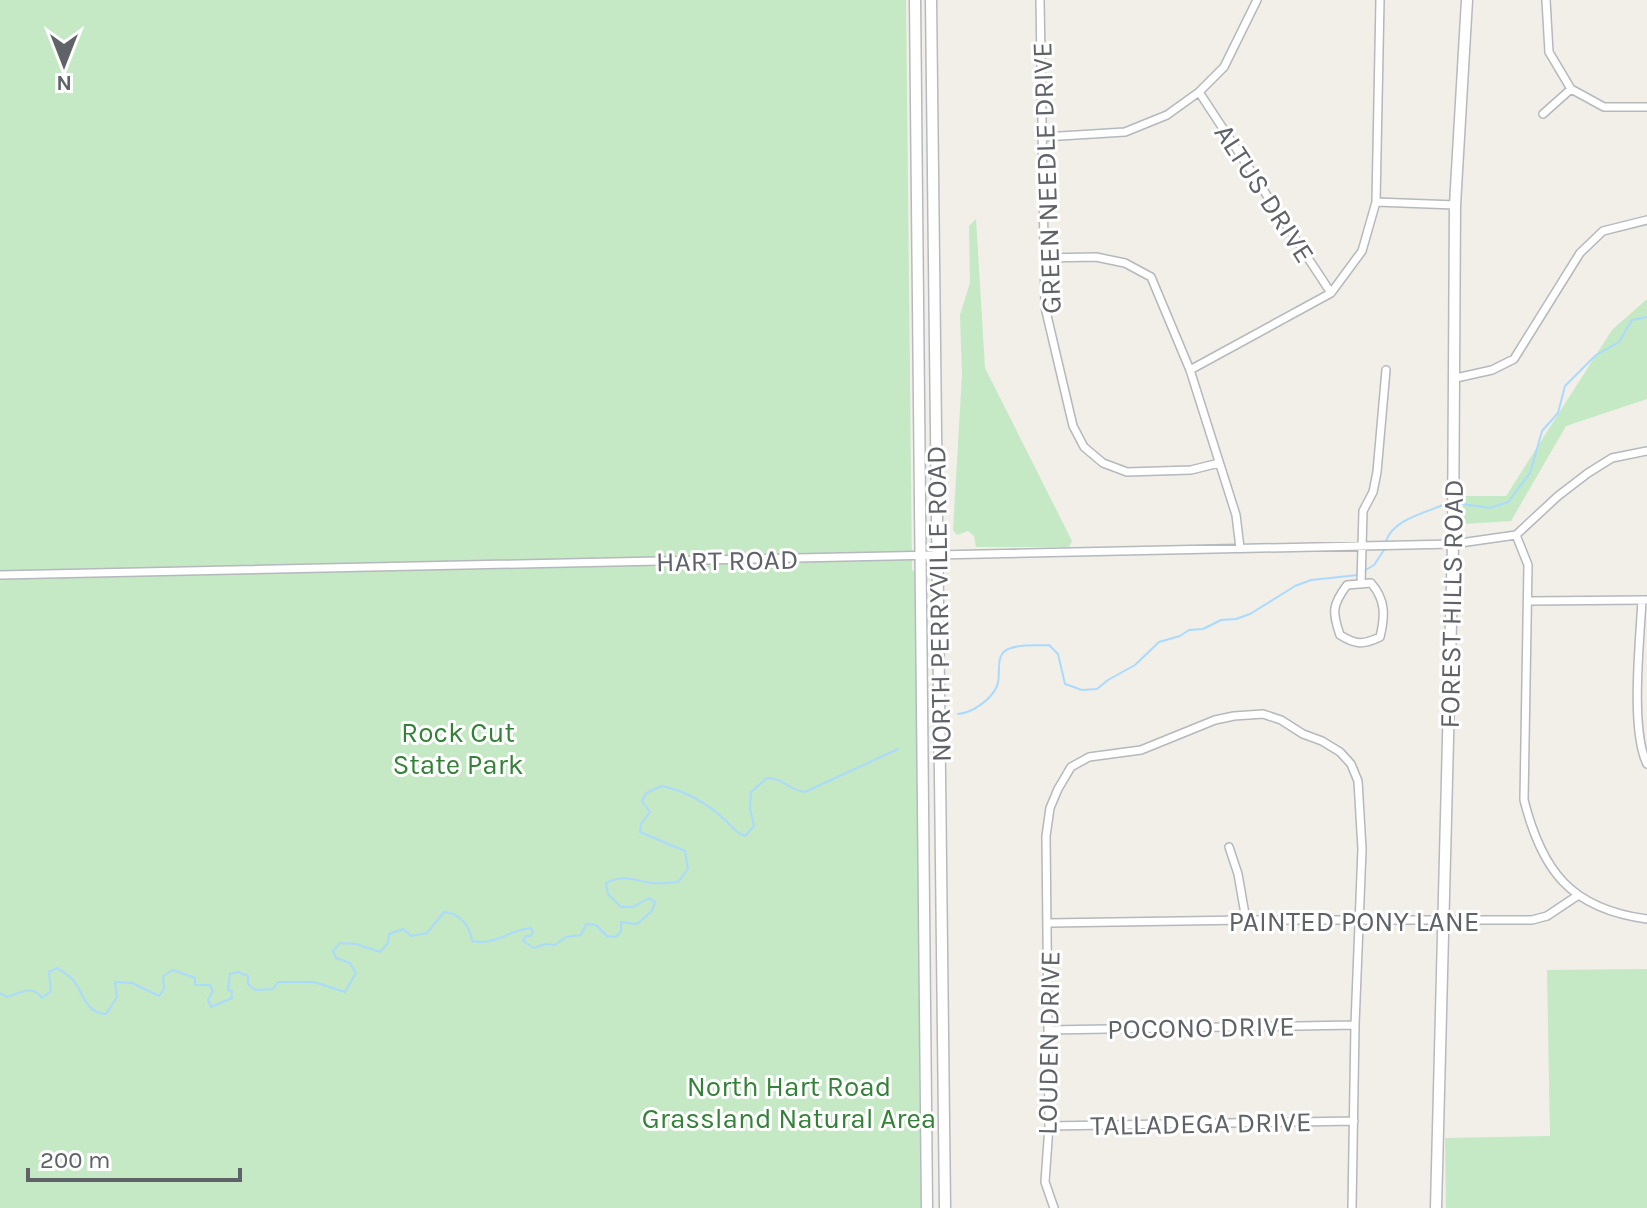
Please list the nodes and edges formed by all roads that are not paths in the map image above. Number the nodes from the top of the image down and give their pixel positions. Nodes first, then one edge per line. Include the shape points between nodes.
1 (915, 0) edge
2 (931, 0) edge
3 (1040, 0) edge
4 (1257, 0) edge
5 (1380, 0) edge
6 (1467, 0) edge
7 (1546, 0) edge
8 (1571, 89) junction
9 (1199, 92) junction
10 (1647, 107) edge
11 (1543, 114) dead end
12 (1044, 137) junction
13 (1376, 202) junction
14 (1455, 205) junction
15 (1647, 220) edge
16 (1044, 258) junction
17 (1331, 293) junction
18 (1190, 370) junction
19 (1386, 370) dead end
20 (1456, 378) junction
21 (1647, 451) edge
22 (1219, 463) junction
23 (1516, 535) junction
24 (1453, 544) junction
25 (1240, 548) junction
26 (1361, 548) junction
27 (922, 556) junction
28 (937, 556) junction
29 (0, 575) edge
30 (1361, 584) junction
31 (1644, 600) edge
32 (1529, 601) junction
33 (1647, 764) edge
34 (1229, 847) dead end
35 (1577, 896) junction
36 (1647, 919) edge
37 (1246, 920) junction
38 (1360, 920) junction
39 (1444, 920) junction
40 (1049, 923) junction
41 (1355, 1025) junction
42 (1048, 1030) junction
43 (1354, 1121) junction
44 (1049, 1126) junction
45 (927, 1208) edge
46 (945, 1208) edge
47 (1054, 1208) edge
48 (1352, 1208) edge
49 (1436, 1208) edge

1 - 27 main road, NORTH PERRYVILLE ROAD
2 - 28 main road, NORTH PERRYVILLE ROAD
3 - 12 street, GREEN NEEDLE DRIVE
4 - 9 street via 1224,67
5 - 13 street
6 - 14 main road, FOREST HILLS ROAD
7 - 8 street via 1549,52
8 - 10 street via 1604,107
8 - 11 street
9 - 12 street via 1167,115 1125,132
9 - 17 street, ALTUS DRIVE
12 - 16 street, GREEN NEEDLE DRIVE
13 - 14 street
13 - 17 street via 1362,251
14 - 20 main road, FOREST HILLS ROAD
15 - 20 street via 1603,231 1580,253 1514,359
16 - 18 street via 1096,257 1125,263 1151,277
16 - 22 street, GREEN NEEDLE DRIVE via 1045,307 1073,426 1084,447 1103,463 1127,472 1191,470
17 - 18 street
18 - 22 street
19 - 26 street via 1377,472 1363,511
20 - 24 main road, FOREST HILLS ROAD
21 - 23 street via 1612,458 1588,473
22 - 25 street via 1236,515
23 - 24 street, HART ROAD
23 - 32 street via 1528,565
24 - 26 street, HART ROAD
24 - 39 main road, FOREST HILLS ROAD
25 - 26 street, HART ROAD
25 - 28 street, HART ROAD
26 - 30 street
27 - 28 street, HART ROAD
27 - 29 street, HART ROAD
27 - 45 main road, NORTH PERRYVILLE ROAD
28 - 46 main road, NORTH PERRYVILLE ROAD
30 - 30 street via 1371,583 1381,594 1385,617 1380,637 1364,644 1340,635 1335,620 1335,601 1347,585
31 - 32 street
31 - 33 street via 1638,717
32 - 35 street via 1524,800 1545,861
34 - 37 street
35 - 36 street via 1622,916
35 - 39 street, PAINTED PONY LANE via 1532,920
37 - 38 street, PAINTED PONY LANE
37 - 40 street, PAINTED PONY LANE
38 - 39 street, PAINTED PONY LANE
38 - 40 street, LOUDEN DRIVE via 1361,804 1351,764 1322,741 1263,714 1215,720 1141,750 1089,757 1071,767 1050,808 1046,836
38 - 41 street, LOUDEN DRIVE
39 - 49 main road, FOREST HILLS ROAD
40 - 42 street, LOUDEN DRIVE
41 - 42 street, POCONO DRIVE
41 - 43 street, LOUDEN DRIVE
42 - 44 street, LOUDEN DRIVE
43 - 44 street, TALLADEGA DRIVE
43 - 48 street, LOUDEN DRIVE
44 - 47 street, LOUDEN DRIVE via 1045,1182

